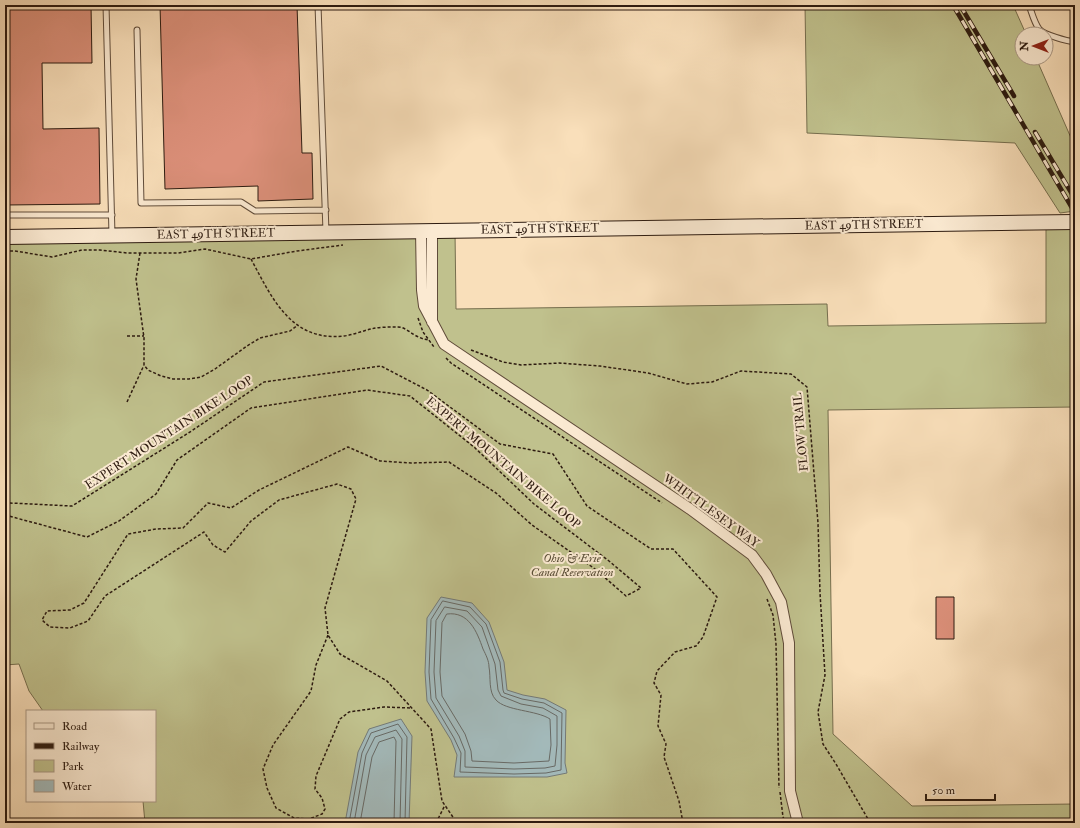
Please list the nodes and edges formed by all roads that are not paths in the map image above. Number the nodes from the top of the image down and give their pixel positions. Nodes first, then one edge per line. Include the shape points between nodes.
1 (106, 5) edge
2 (318, 5) edge
3 (1030, 5) edge
4 (137, 30) dead end
5 (1075, 42) edge
6 (326, 210) junction
7 (5, 215) edge
8 (112, 215) junction
9 (1075, 222) edge
10 (426, 231) junction
11 (326, 233) junction
12 (112, 236) junction
13 (5, 237) edge
14 (798, 823) edge

1 - 8 lane
2 - 6 lane
3 - 5 lane via 1040,30
4 - 6 lane via 141,203 241,202 255,211
6 - 11 lane
7 - 8 lane
8 - 12 lane
9 - 10 street, EAST 49TH STREET
10 - 11 street, EAST 49TH STREET
10 - 14 street, WHITTLESEY WAY via 422,290 424,306 444,344 690,509 752,555 766,574 781,602 789,643 790,791
11 - 12 street, EAST 49TH STREET
12 - 13 street, EAST 49TH STREET

